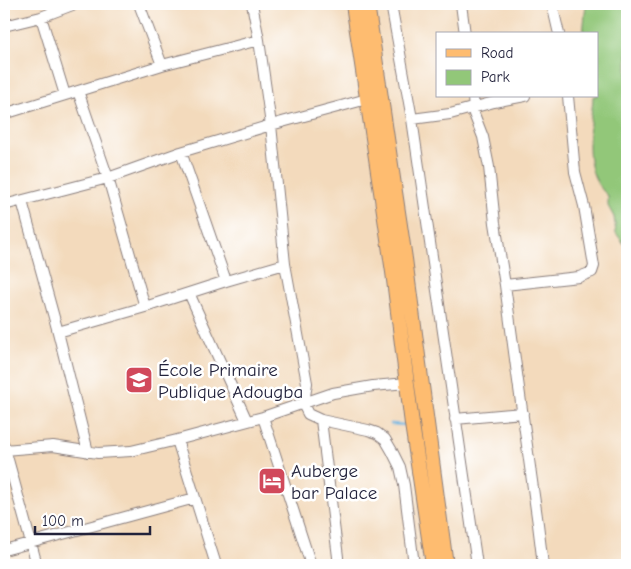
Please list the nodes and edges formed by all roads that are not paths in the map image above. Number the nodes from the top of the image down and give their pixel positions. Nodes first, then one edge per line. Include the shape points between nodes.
1 (75, 4) edge
2 (139, 4) edge
3 (252, 4) edge
4 (353, 4) edge
5 (366, 4) edge
6 (392, 4) edge
7 (461, 4) edge
8 (552, 4) edge
9 (41, 17) junction
10 (4, 26) edge
11 (465, 32) edge
12 (558, 32) edge
13 (259, 40) junction
14 (162, 65) junction
15 (78, 91) junction
16 (65, 95) junction
17 (474, 98) edge
18 (515, 98) edge
19 (568, 98) edge
20 (367, 99) junction
21 (474, 108) junction
22 (4, 114) edge
23 (412, 119) junction
24 (271, 125) junction
25 (180, 152) junction
26 (108, 178) junction
27 (22, 201) junction
28 (4, 205) edge
29 (285, 264) junction
30 (226, 281) junction
31 (505, 285) junction
32 (190, 293) junction
33 (145, 308) junction
34 (58, 332) junction
35 (407, 384) junction
36 (304, 403) junction
37 (523, 413) junction
38 (263, 417) junction
39 (321, 420) junction
40 (456, 420) junction
41 (247, 421) junction
42 (177, 440) junction
43 (4, 448) edge
44 (88, 452) junction
45 (195, 498) junction
46 (30, 542) junction
47 (4, 550) edge
48 (38, 565) edge
49 (216, 565) edge
50 (311, 565) edge
51 (336, 565) edge
52 (414, 565) edge
53 (433, 565) edge
54 (446, 565) edge
55 (477, 565) edge
56 (543, 565) edge

1 - 9 street
2 - 14 street
3 - 13 street
4 - 20 main road
5 - 54 main road via 405,259
6 - 23 street
7 - 11 street
8 - 12 street
9 - 10 street
9 - 16 street
13 - 14 street
13 - 24 street
14 - 15 street
15 - 16 street
15 - 26 street
16 - 22 street
17 - 21 street
18 - 21 street
19 - 31 street via 575,172 584,206 594,266 592,272 579,277
20 - 24 street
20 - 35 main road
21 - 23 street
21 - 31 street via 487,157
23 - 40 street
24 - 25 street
24 - 29 street
25 - 26 street
25 - 30 street
26 - 27 street
26 - 33 street
27 - 28 street
27 - 34 street
29 - 30 street
29 - 36 street via 307,383
30 - 32 street
31 - 37 street
32 - 33 street
32 - 41 street
33 - 34 street
34 - 44 street
35 - 36 street via 353,389
35 - 53 main road
36 - 38 street
36 - 39 street via 308,414
37 - 40 street
37 - 56 street
38 - 41 street
38 - 50 street
39 - 51 street via 338,556
39 - 52 street via 377,433 385,440 400,467
40 - 55 street
41 - 42 street
42 - 44 street via 113,453
42 - 45 street
43 - 44 street via 53,446
43 - 46 street
45 - 46 street
45 - 49 street
46 - 47 street
46 - 48 street

